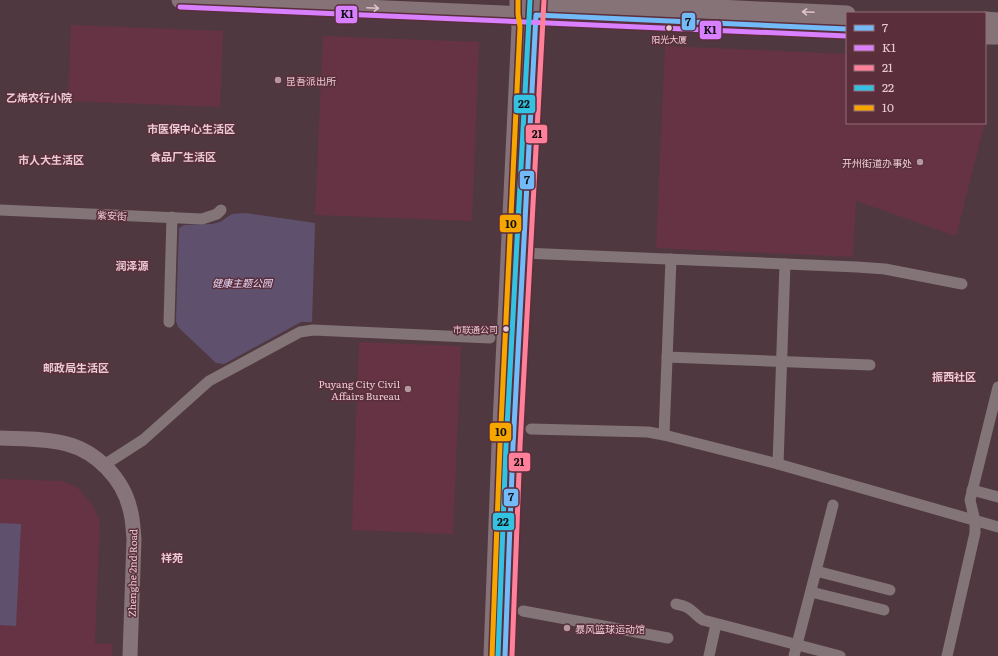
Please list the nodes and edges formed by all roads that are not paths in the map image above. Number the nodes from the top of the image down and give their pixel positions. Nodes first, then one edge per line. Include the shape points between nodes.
1 (180, 0) edge
2 (544, 0) edge
3 (518, 7) edge
4 (536, 8) edge
5 (846, 14) edge
6 (986, 20) edge
7 (998, 21) edge
8 (846, 29) edge
9 (986, 36) edge
10 (998, 36) edge
11 (0, 210) edge
12 (221, 210) dead end
13 (172, 217) junction
14 (524, 253) junction
15 (671, 259) junction
16 (785, 264) junction
17 (962, 284) dead end
18 (169, 322) dead end
19 (490, 338) dead end
20 (667, 357) junction
21 (781, 360) junction
22 (870, 364) dead end
23 (998, 387) edge
24 (531, 429) dead end
25 (664, 435) junction
26 (0, 438) edge
27 (778, 464) junction
28 (104, 465) junction
29 (972, 490) junction
30 (998, 497) edge
31 (833, 505) dead end
32 (975, 521) junction
33 (998, 527) edge
34 (816, 571) junction
35 (890, 590) dead end
36 (811, 592) junction
37 (676, 604) dead end
38 (884, 610) dead end
39 (523, 611) dead end
40 (716, 624) junction
41 (668, 638) dead end
42 (797, 644) junction
43 (130, 656) edge
44 (492, 656) edge
45 (505, 656) edge
46 (709, 656) edge
47 (794, 656) edge
48 (840, 656) edge
49 (947, 656) edge

1 -> 3 main road
5 -> 2 main road
3 - 4 main road
3 - 44 main road via 519,35
4 - 8 main road
4 - 14 main road
6 - 7 main road
9 - 10 main road
11 - 13 street, 紫安街
12 - 13 street, 紫安街 via 202,219
13 - 18 street
14 - 15 street
14 - 45 main road
15 - 16 street
15 - 20 street
16 - 17 street via 885,269
16 - 21 street
19 - 28 street via 313,330 300,332 209,381 143,440
20 - 21 street
20 - 25 street
21 - 22 street
21 - 27 street
23 - 29 street
24 - 25 street via 648,432
25 - 27 street
26 - 28 street, Zhenghe 2nd Road via 67,444 83,450
27 - 32 street
28 - 43 street, Zhenghe 2nd Road via 126,497 133,525
29 - 30 street
29 - 32 street via 970,500
31 - 34 street
32 - 33 street
32 - 49 street via 975,533
34 - 35 street
34 - 36 street
36 - 38 street
36 - 42 street
37 - 40 street via 687,607 695,616
39 - 41 street
40 - 42 street
40 - 46 street
42 - 47 street
42 - 48 street

